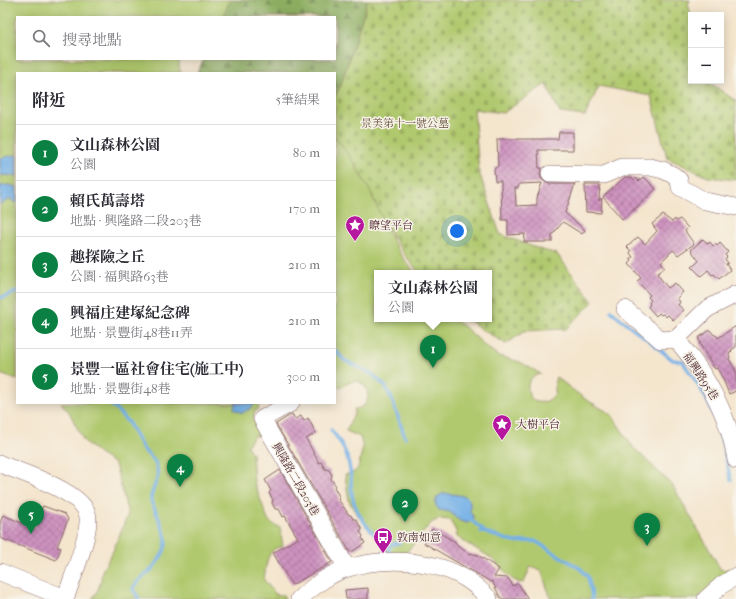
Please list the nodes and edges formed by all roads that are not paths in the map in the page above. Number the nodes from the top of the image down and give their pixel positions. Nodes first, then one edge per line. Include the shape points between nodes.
1 (550, 174) dead end
2 (736, 207) edge
3 (736, 294) edge
4 (625, 309) dead end
5 (676, 339) junction
6 (289, 404) edge
7 (736, 460) edge
8 (0, 464) edge
9 (347, 568) junction
10 (0, 572) edge
11 (736, 576) edge
12 (65, 598) edge
13 (299, 599) edge
14 (489, 599) edge
15 (706, 599) edge

1 - 2 street via 604,175 622,167 650,167 673,175 679,180 680,187 705,200
3 - 5 street via 707,309
4 - 5 street via 660,340
5 - 7 street, 福興路95巷 via 697,366 719,405 734,445
6 - 9 street, 興隆路二段203巷 via 262,419
8 - 12 street via 76,498 87,513 88,530
9 - 13 street via 318,583
9 - 14 street via 391,562 427,565 459,576 473,584
10 - 12 street
11 - 15 street

